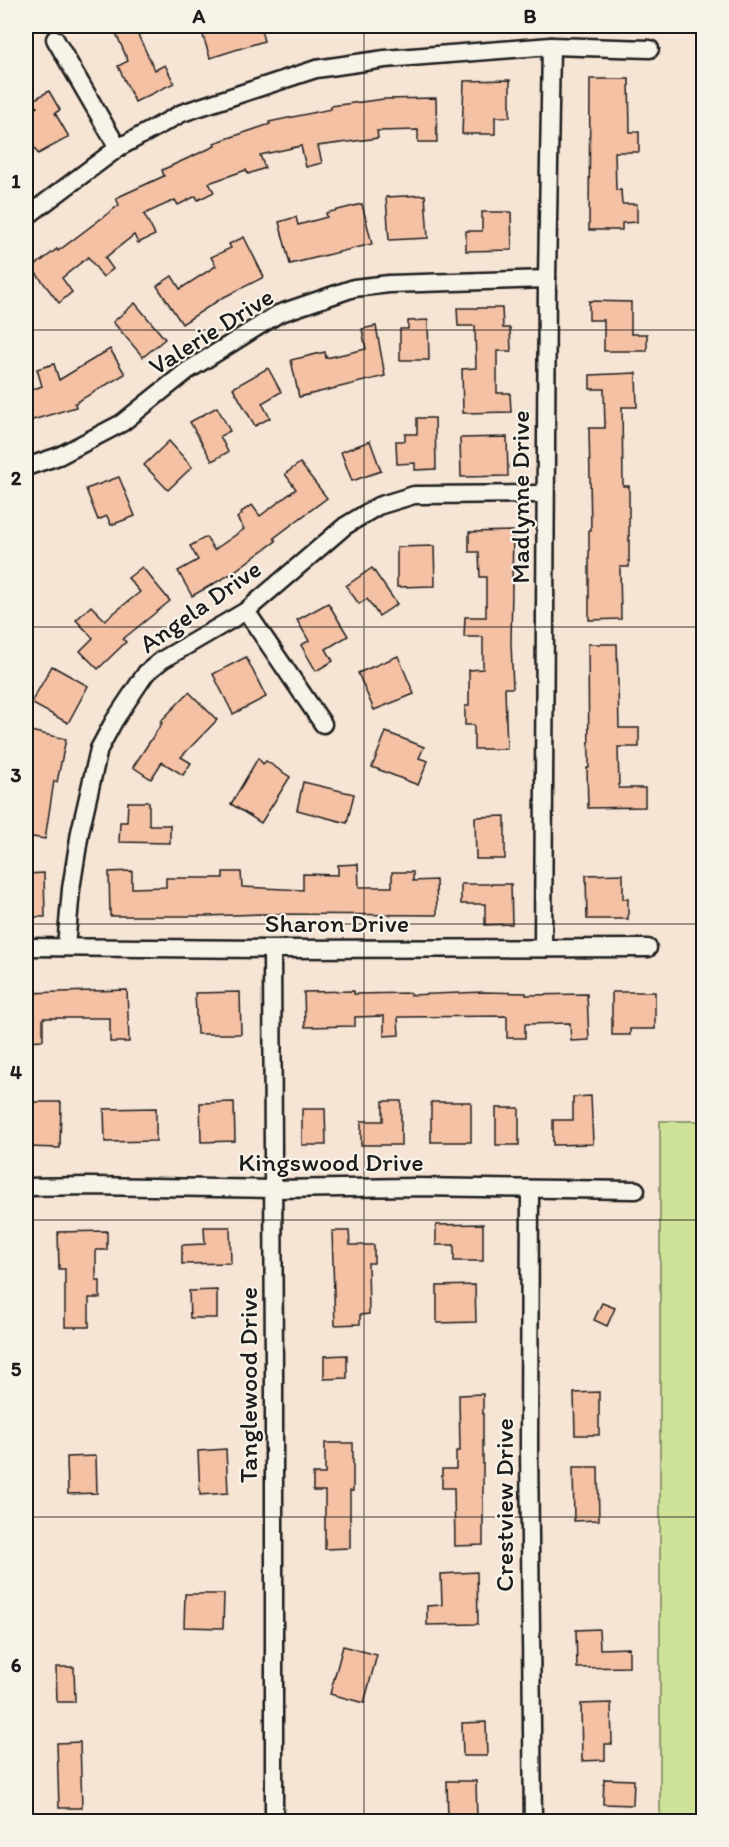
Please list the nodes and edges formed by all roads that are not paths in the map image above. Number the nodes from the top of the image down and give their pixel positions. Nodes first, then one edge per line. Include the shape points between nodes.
1 (55, 39) dead end
2 (551, 46) junction
3 (650, 49) dead end
4 (118, 148) junction
5 (26, 217) edge
6 (547, 279) junction
7 (26, 467) edge
8 (545, 495) junction
9 (246, 611) junction
10 (323, 724) dead end
11 (26, 947) edge
12 (66, 947) junction
13 (543, 948) junction
14 (648, 948) dead end
15 (272, 949) junction
16 (26, 1187) edge
17 (530, 1189) junction
18 (272, 1190) junction
19 (636, 1190) dead end
20 (274, 1821) edge
21 (533, 1821) edge

1 - 4 street
2 - 3 street
2 - 4 street via 385,59 316,69 182,114
2 - 6 street, Madlynne Drive
4 - 5 street
6 - 7 street, Valerie Drive via 354,288 278,314 187,371 122,423 59,456
6 - 8 street, Madlynne Drive
8 - 9 street, Angela Drive via 414,495 378,506 345,526
8 - 13 street, Madlynne Drive
9 - 10 street
9 - 12 street, Angela Drive via 146,673 99,749 80,832
11 - 12 street, Sharon Drive
12 - 15 street, Sharon Drive
13 - 14 street, Sharon Drive
13 - 15 street, Sharon Drive
15 - 18 street, Tanglewood Drive
16 - 18 street, Kingswood Drive
17 - 18 street, Kingswood Drive
17 - 19 street, Kingswood Drive
17 - 21 street, Crestview Drive
18 - 20 street, Tanglewood Drive

